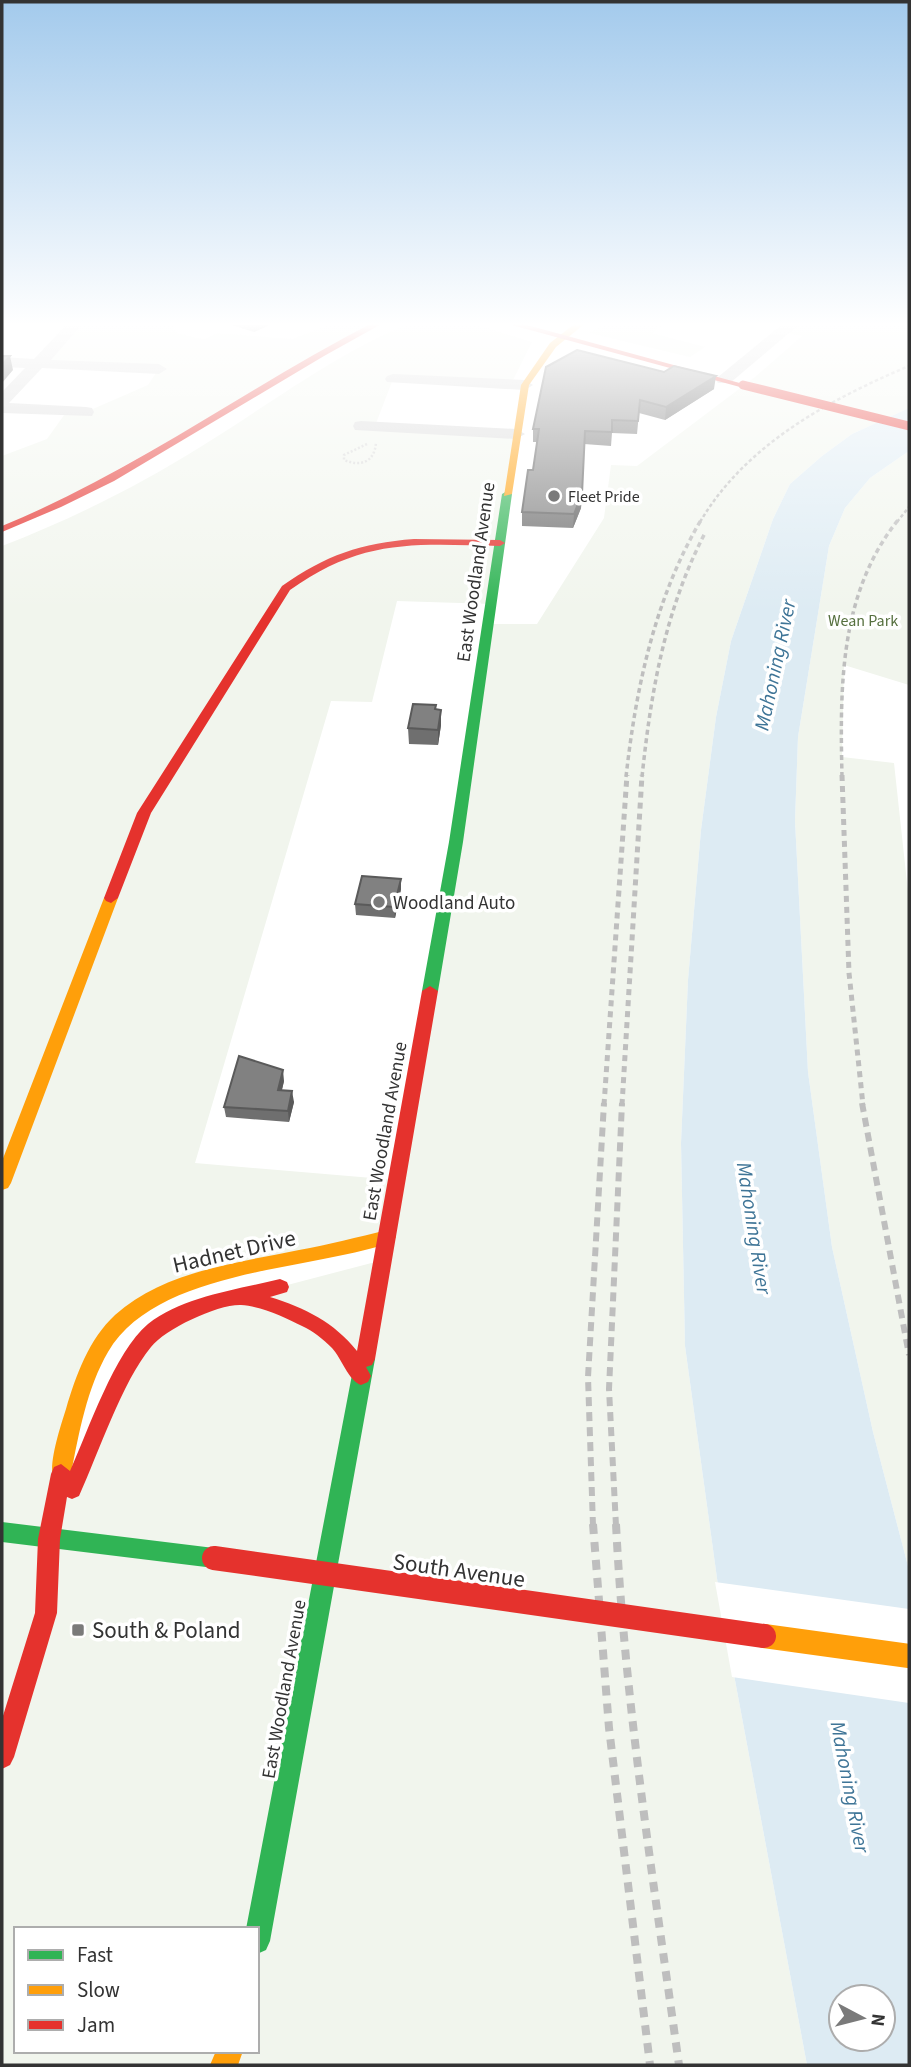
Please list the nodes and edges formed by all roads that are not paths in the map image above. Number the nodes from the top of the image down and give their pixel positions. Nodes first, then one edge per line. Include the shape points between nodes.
1 (213, 418) edge
2 (519, 418) edge
3 (878, 418) edge
4 (361, 426) dead end
5 (909, 426) edge
6 (516, 434) junction
7 (2, 529) edge
8 (500, 543) junction
9 (2, 1183) edge
10 (387, 1237) junction
11 (383, 1260) junction
12 (362, 1266) dead end
13 (301, 1282) dead end
14 (241, 1297) junction
15 (360, 1376) junction
16 (2, 1532) edge
17 (49, 1539) junction
18 (909, 1656) edge
19 (2, 1757) edge
20 (259, 1930) edge

1 - 7 main road via 122,473
2 - 6 main road, East Woodland Avenue
3 - 5 main road, bridge
4 - 6 street
6 - 8 main road, East Woodland Avenue
8 - 9 main road via 398,542 364,547 313,566 285,588 144,813
8 - 10 main road, East Woodland Avenue via 456,842
10 - 11 main road, East Woodland Avenue
10 - 17 main road, Hadnet Drive via 197,1279 150,1300 118,1325 103,1343 69,1427
11 - 12 main road
11 - 15 main road, East Woodland Avenue
13 - 14 main road, Hadnet Drive
14 - 15 main road via 294,1312 323,1328 348,1350
14 - 17 main road, Hadnet Drive via 173,1318 141,1343 124,1368
15 - 20 main road, East Woodland Avenue
16 - 17 main road, South Avenue
17 - 18 main road, South Avenue, bridge via 215,1558
17 - 19 main road, Hadnet Drive via 46,1613

